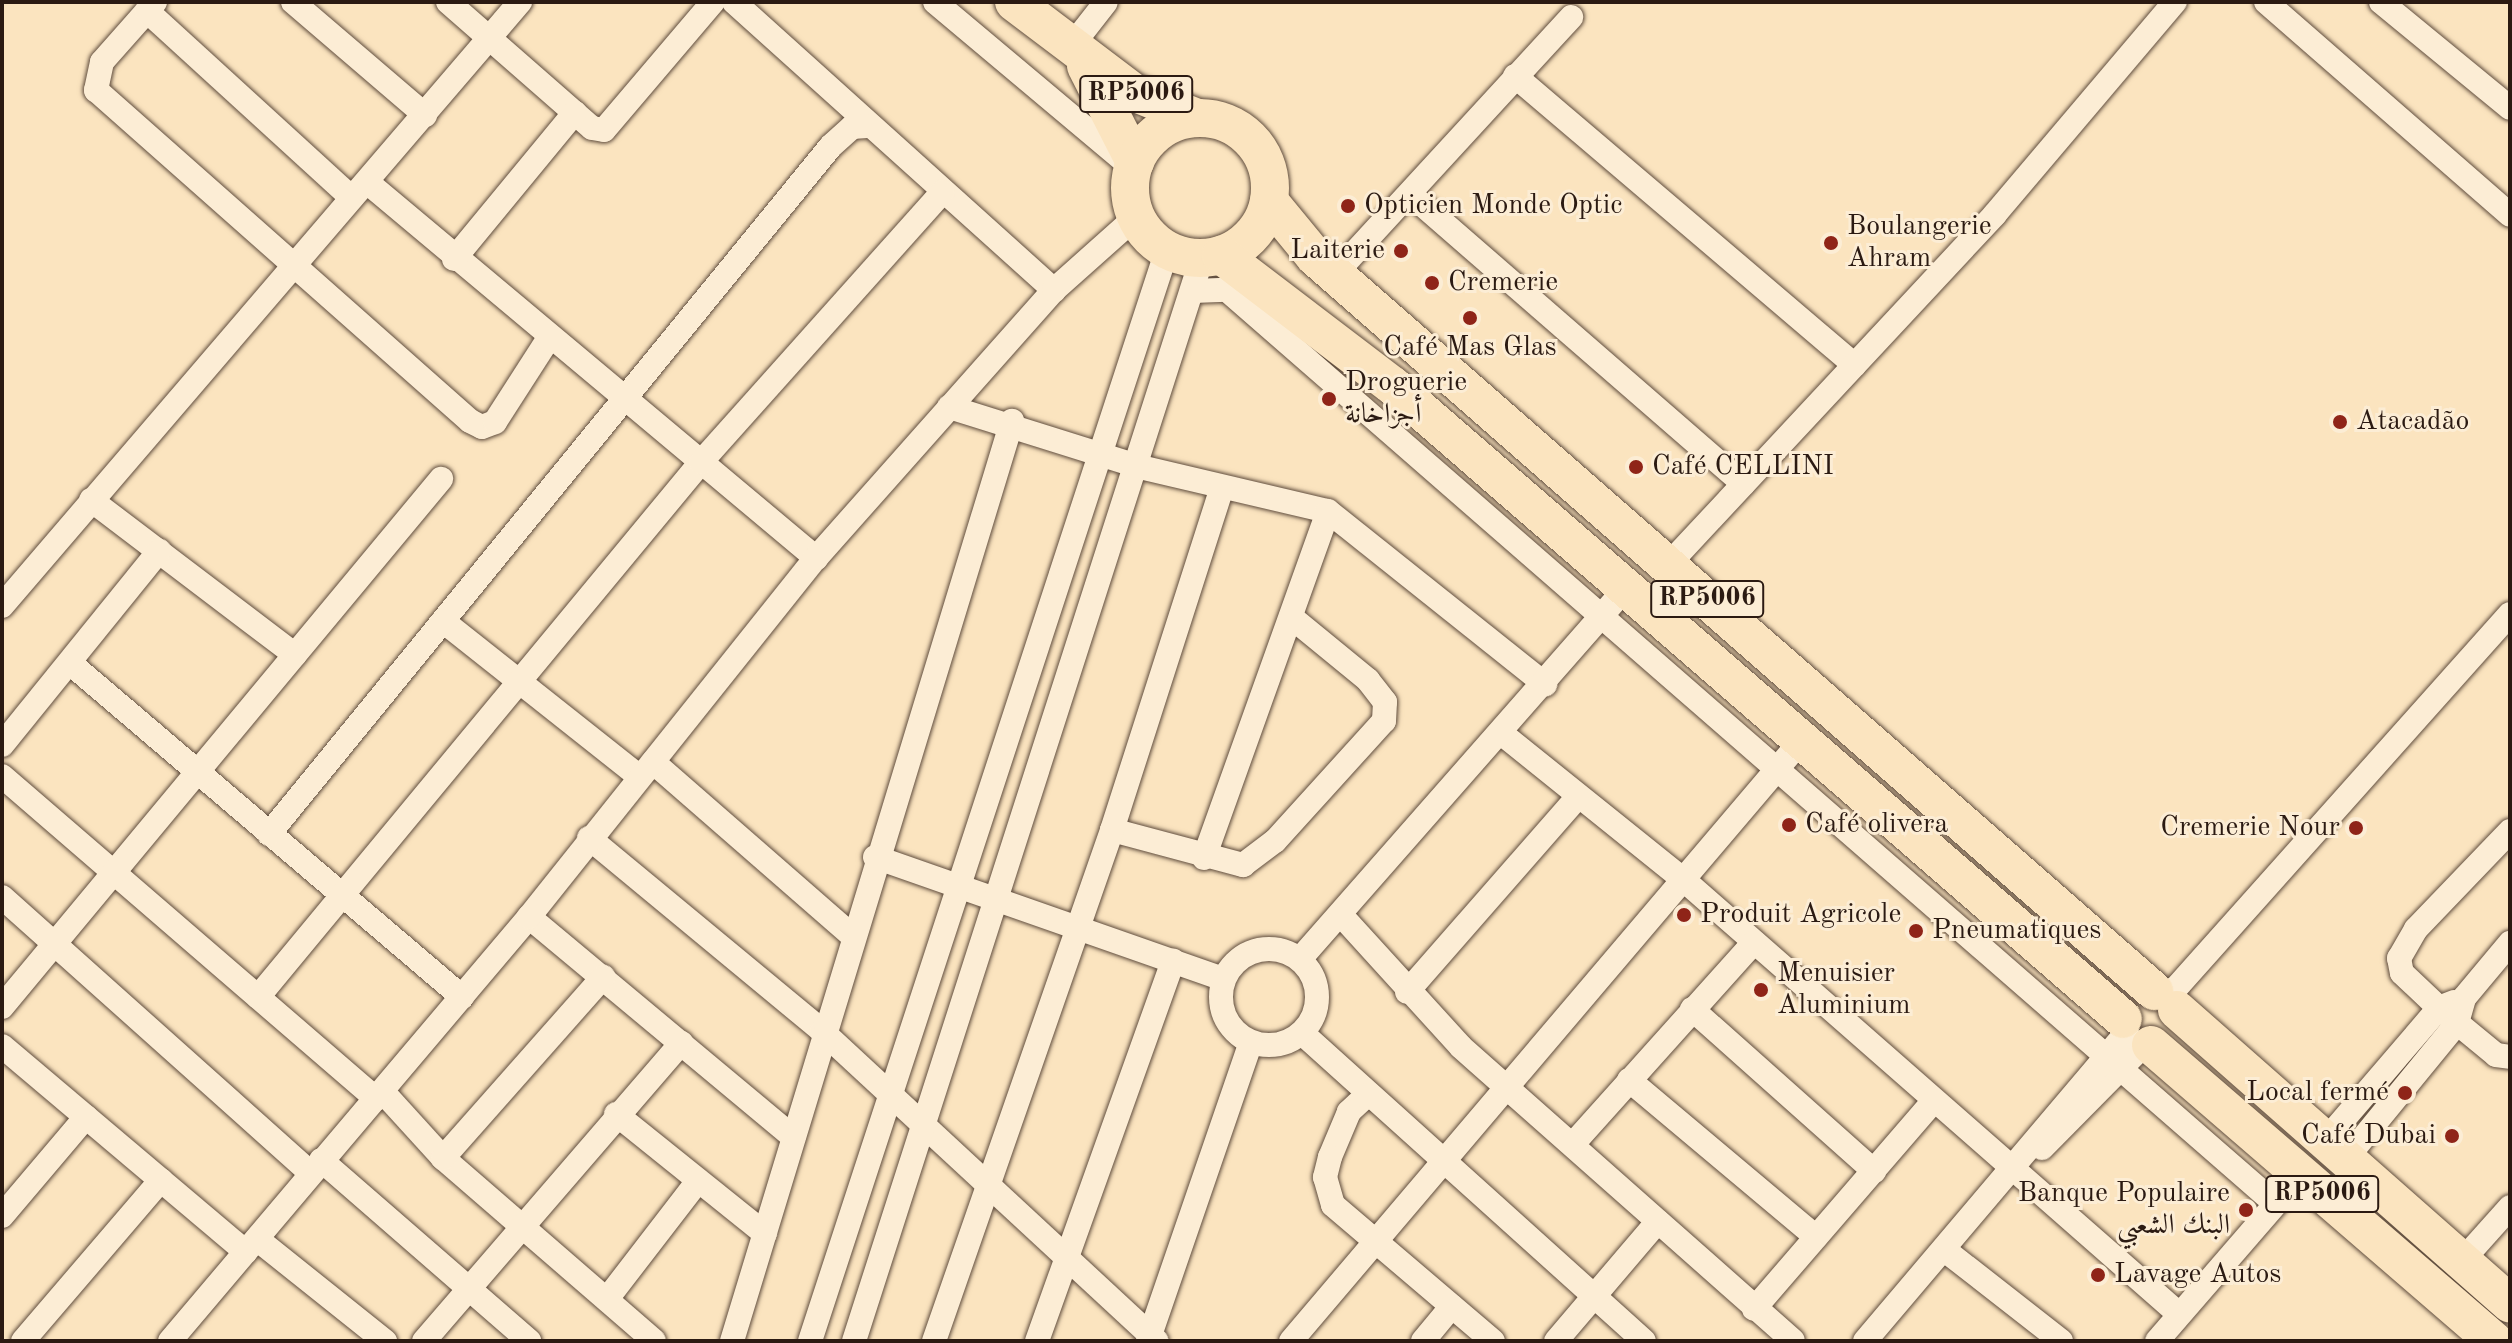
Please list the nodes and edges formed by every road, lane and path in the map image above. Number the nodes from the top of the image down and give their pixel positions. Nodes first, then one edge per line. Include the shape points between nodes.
1 (293, 2) edge
2 (448, 2) edge
3 (520, 2) edge
4 (713, 2) edge
5 (734, 2) edge
6 (935, 2) edge
7 (1014, 2) edge
8 (1106, 2) edge
9 (2175, 2) edge
10 (2266, 2) edge
11 (2381, 2) edge
12 (151, 6) edge
13 (1571, 17) dead end
14 (491, 37) junction
15 (1075, 52) junction
16 (1515, 76) junction
17 (2510, 108) edge
18 (575, 112) junction
19 (425, 115) junction
20 (1197, 118) junction
21 (867, 126) junction
22 (1134, 165) junction
23 (360, 190) junction
24 (942, 192) junction
25 (1410, 194) junction
26 (1269, 201) junction
27 (2510, 215) edge
28 (1136, 217) junction
29 (454, 259) junction
30 (300, 263) junction
31 (1195, 263) junction
32 (1335, 274) junction
33 (1054, 290) junction
34 (549, 338) junction
35 (1855, 365) junction
36 (624, 400) junction
37 (949, 407) junction
38 (1012, 421) junction
39 (1101, 452) junction
40 (701, 462) junction
41 (1140, 467) junction
42 (441, 479) dead end
43 (1744, 484) junction
44 (1222, 487) junction
45 (91, 500) junction
46 (1328, 511) junction
47 (159, 551) junction
48 (816, 558) junction
49 (1668, 565) junction
50 (1626, 588) junction
51 (2, 606) edge
52 (2510, 614) edge
53 (1291, 617) junction
54 (1600, 619) junction
55 (443, 621) junction
56 (295, 655) junction
57 (70, 663) junction
58 (521, 683) junction
59 (1545, 684) junction
60 (1501, 733) junction
61 (2, 745) edge
62 (1790, 754) junction
63 (647, 770) junction
64 (196, 773) junction
65 (2, 776) edge
66 (1577, 798) junction
67 (1112, 830) junction
68 (2510, 831) edge
69 (269, 834) junction
70 (589, 838) junction
71 (875, 857) junction
72 (1204, 858) junction
73 (115, 873) junction
74 (1685, 881) junction
75 (959, 886) junction
76 (2, 897) edge
77 (343, 897) junction
78 (994, 898) junction
79 (1341, 915) junction
80 (529, 917) junction
81 (1078, 930) junction
82 (851, 935) junction
83 (1754, 942) junction
84 (2510, 943) edge
85 (56, 946) junction
86 (1300, 959) junction
87 (1173, 961) junction
88 (603, 977) junction
89 (1223, 979) junction
90 (1407, 992) junction
91 (258, 997) junction
92 (462, 997) junction
93 (2166, 999) junction
94 (2, 1007) edge
95 (1692, 1009) junction
96 (2448, 1016) junction
97 (822, 1031) junction
98 (1302, 1033) junction
99 (1251, 1042) junction
100 (681, 1043) junction
101 (2129, 1045) junction
102 (2, 1046) edge
103 (2510, 1057) edge
104 (1629, 1080) junction
105 (1503, 1085) junction
106 (1367, 1095) junction
107 (380, 1096) junction
108 (888, 1099) junction
109 (1932, 1103) junction
110 (616, 1114) junction
111 (86, 1117) junction
112 (919, 1126) junction
113 (793, 1137) junction
114 (1573, 1144) junction
115 (2335, 1150) junction
116 (443, 1158) junction
117 (1438, 1163) junction
118 (316, 1167) junction
119 (1874, 1171) junction
120 (2015, 1172) junction
121 (161, 1180) junction
122 (697, 1182) junction
123 (991, 1182) junction
124 (2288, 1190) junction
125 (2510, 1207) edge
126 (2, 1216) edge
127 (1658, 1221) junction
128 (523, 1226) junction
129 (765, 1234) junction
130 (1816, 1237) junction
131 (1374, 1241) junction
132 (252, 1246) junction
133 (1946, 1251) junction
134 (1067, 1258) junction
135 (2460, 1263) junction
136 (469, 1290) junction
137 (1593, 1295) junction
138 (607, 1299) junction
139 (2510, 1304) edge
140 (1452, 1306) junction
141 (1754, 1309) junction
142 (2179, 1314) junction
143 (2031, 1332) edge
144 (2, 1333) edge
145 (1151, 1339) edge
146 (11, 1341) edge
147 (23, 1341) edge
148 (170, 1341) edge
149 (385, 1341) edge
150 (424, 1341) edge
151 (529, 1341) edge
152 (654, 1341) edge
153 (732, 1341) edge
154 (810, 1341) edge
155 (854, 1341) edge
156 (934, 1341) edge
157 (1037, 1341) edge
158 (1291, 1341) edge
159 (1423, 1341) edge
160 (1493, 1341) edge
161 (1556, 1341) edge
162 (1644, 1341) edge
163 (1793, 1341) edge
164 (1865, 1341) edge
165 (2061, 1341) edge
166 (2157, 1341) edge
167 (2494, 1341) edge

1 - 19 street
2 - 14 street
3 - 14 street
4 - 18 street via 604,130
5 - 21 street
6 - 22 street
7 - 15 main road, RP5006
8 - 15 street
9 - 35 street via 1995,214
10 - 27 street
11 - 17 street
12 - 23 street
12 - 30 street via 102,62 96,90
13 - 16 street
14 - 18 street
14 - 19 street
15 - 20 main road, RP5006 via 1133,92
15 - 22 main road, RP5006
16 - 25 street
16 - 35 street
18 - 29 street
19 - 23 street
20 - 22 main road, RP5006 via 1157,133
20 - 26 main road, RP5006 via 1224,122 1251,140 1267,168
21 - 24 street
21 - 36 street via 852,127 831,146
22 - 28 main road, RP5006
23 - 29 street
23 - 30 street
24 - 33 street
24 - 40 street
25 - 32 street
25 - 43 street
26 - 31 main road via 1249,238
26 - 32 main road, RP5006
28 - 31 main road, RP5006
28 - 33 street
29 - 34 street
30 - 34 street via 482,427 495,422
30 - 45 street
31 - 39 street
31 - 41 street
31 - 50 main road, RP5006 via 1294,305
31 - 54 street
32 - 49 main road, RP5006
33 - 37 street
34 - 36 street
35 - 43 street
36 - 40 street
36 - 55 street
37 - 38 street
37 - 48 street
38 - 39 street
38 - 71 street
39 - 41 street
39 - 75 street
40 - 48 street
40 - 58 street
41 - 44 street
41 - 78 street
42 - 56 street
43 - 49 street
44 - 46 street via 1270,492
44 - 67 street
45 - 47 street
45 - 51 street
46 - 53 street
46 - 59 street
47 - 56 street
47 - 57 street
48 - 63 street
49 - 93 main road, RP5006
50 - 54 street
50 - 62 main road, RP5006
52 - 93 street
53 - 72 street
53 - 72 street via 1368,680 1385,702 1384,721 1254,860 1236,867
54 - 59 street
54 - 62 street
55 - 58 street
55 - 69 street
56 - 64 street
57 - 61 street
57 - 64 street
58 - 63 street
58 - 77 street
59 - 60 street
60 - 66 street
60 - 79 street
62 - 74 street
62 - 101 main road, RP5006
63 - 70 street
63 - 82 street
64 - 69 street
64 - 73 street
65 - 73 street
66 - 74 street
66 - 90 street
67 - 72 street
67 - 81 street
68 - 96 street via 2403,946 2402,973
69 - 77 street
70 - 80 street
70 - 97 street
71 - 75 street
71 - 82 street
73 - 85 street
73 - 91 street
74 - 83 street
74 - 105 street
75 - 78 street
75 - 108 street
76 - 85 street
77 - 91 street
77 - 92 street
78 - 81 street
78 - 112 street
79 - 86 street
79 - 90 street
80 - 88 street
80 - 92 street
81 - 87 street
81 - 123 street
82 - 97 street
83 - 95 street
83 - 109 street
84 - 96 street
85 - 94 street
85 - 118 street
86 - 89 street via 1255,950
86 - 98 street via 1317,993
87 - 89 street
87 - 134 street
88 - 100 street
88 - 116 street
89 - 99 street via 1222,1011
90 - 105 street
91 - 107 street
92 - 107 street
93 - 101 main road via 2173,1034
93 - 115 main road, RP5006
95 - 104 street
95 - 119 street
96 - 103 street via 2496,1055
96 - 115 street
97 - 108 street
97 - 113 street
98 - 99 street via 1283,1043
98 - 106 street
99 - 145 street
100 - 110 street
100 - 113 street
101 - 120 street via 2052,1143 2032,1152
101 - 124 main road, RP5006
102 - 111 street
104 - 114 street
104 - 130 street
105 - 114 street
105 - 117 street
106 - 117 street
106 - 131 street via 1337,1133 1325,1177 1333,1205
107 - 116 street
107 - 118 street
108 - 112 street
108 - 154 street
109 - 119 street
109 - 120 street
110 - 122 street
110 - 128 street
111 - 121 street
111 - 126 street
112 - 123 street
112 - 155 street
113 - 129 street
114 - 127 street
115 - 135 main road, RP5006
116 - 128 street
117 - 131 street
117 - 137 street
118 - 132 street
118 - 136 street
119 - 130 street
120 - 133 street
120 - 142 street
121 - 132 street
121 - 147 street
122 - 129 street
122 - 138 street
123 - 134 street
123 - 156 street
124 - 142 street
124 - 167 main road, RP5006
125 - 135 street
127 - 137 street
127 - 141 street
128 - 136 street
128 - 138 street
129 - 153 street
130 - 141 street
131 - 140 street
131 - 158 street
132 - 148 street
132 - 149 street
133 - 143 street
133 - 164 street
134 - 145 street
134 - 157 street
135 - 139 main road, RP5006
136 - 150 street
136 - 151 street
137 - 161 street
137 - 162 street
138 - 152 street
140 - 159 street
140 - 160 street
141 - 163 street
142 - 166 street
143 - 165 street
144 - 146 street

